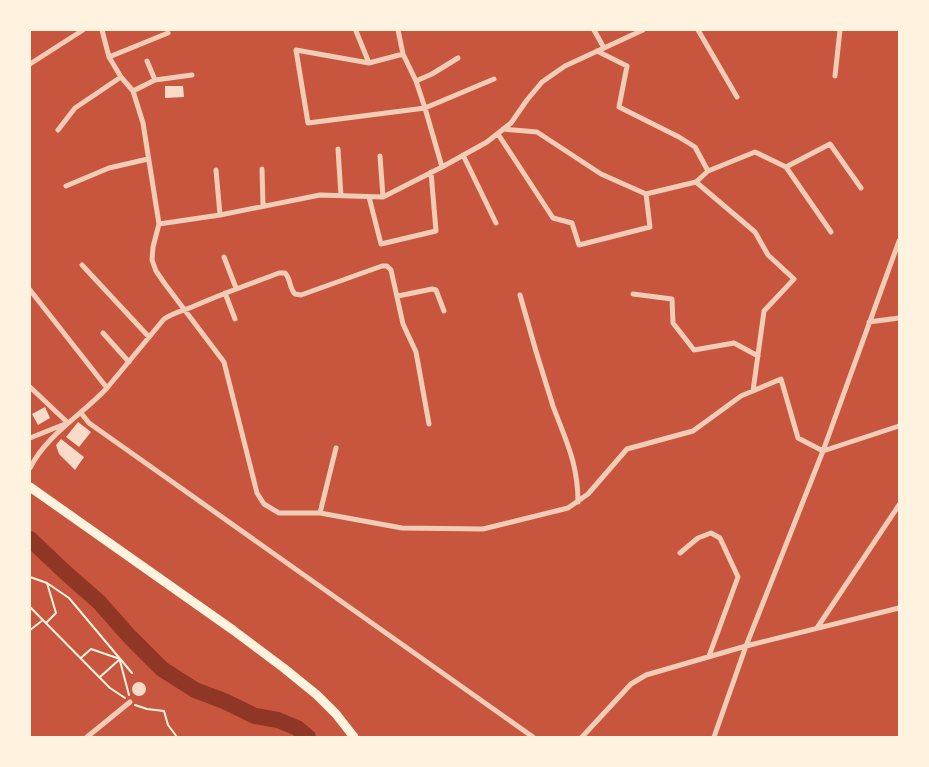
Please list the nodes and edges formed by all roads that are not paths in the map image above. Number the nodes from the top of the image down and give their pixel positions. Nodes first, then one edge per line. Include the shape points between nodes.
1 (83, 30) edge
2 (102, 30) edge
3 (398, 30) edge
4 (594, 30) edge
5 (643, 30) edge
6 (698, 30) edge
7 (840, 30) edge
8 (356, 31) edge
9 (168, 33) dead end
10 (604, 48) junction
11 (598, 51) junction
12 (403, 54) junction
13 (109, 57) junction
14 (458, 58) dead end
15 (147, 61) dead end
16 (369, 63) junction
17 (30, 64) edge
18 (192, 75) dead end
19 (835, 76) dead end
20 (121, 77) junction
21 (494, 79) dead end
22 (155, 80) junction
23 (416, 81) junction
24 (133, 91) junction
25 (737, 97) dead end
26 (425, 108) junction
27 (503, 129) junction
28 (58, 130) dead end
29 (498, 134) junction
30 (338, 149) dead end
31 (463, 155) junction
32 (380, 156) dead end
33 (148, 159) junction
34 (786, 167) junction
35 (442, 168) junction
36 (262, 169) dead end
37 (216, 170) dead end
38 (708, 170) junction
39 (431, 172) junction
40 (696, 182) junction
41 (66, 186) dead end
42 (861, 188) dead end
43 (646, 194) junction
44 (341, 196) junction
45 (383, 196) junction
46 (369, 197) junction
47 (263, 206) junction
48 (220, 215) junction
49 (496, 223) dead end
50 (159, 224) junction
51 (831, 232) dead end
52 (899, 240) edge
53 (224, 257) dead end
54 (82, 265) dead end
55 (236, 288) junction
56 (30, 290) edge
57 (225, 293) junction
58 (633, 294) dead end
59 (520, 295) dead end
60 (398, 296) junction
61 (184, 310) junction
62 (444, 311) dead end
63 (235, 318) dead end
64 (899, 318) edge
65 (869, 322) junction
66 (103, 334) dead end
67 (149, 337) junction
68 (758, 356) junction
69 (129, 362) junction
70 (30, 387) edge
71 (107, 388) junction
72 (753, 391) junction
73 (81, 413) junction
74 (68, 423) junction
75 (429, 424) dead end
76 (899, 426) edge
77 (30, 438) edge
78 (336, 448) dead end
79 (823, 451) junction
80 (30, 468) edge
81 (30, 487) edge
82 (578, 502) junction
83 (899, 505) edge
84 (320, 513) junction
85 (680, 553) dead end
86 (899, 608) edge
87 (817, 628) junction
88 (746, 646) junction
89 (709, 656) junction
90 (130, 702) road end
91 (87, 737) edge
92 (354, 737) edge
93 (533, 737) edge
94 (582, 737) edge
95 (714, 737) edge

1 - 17 street
2 - 13 street
3 - 12 street
4 - 10 street
5 - 10 street
6 - 25 street
7 - 19 street
8 - 16 street
9 - 13 street
10 - 11 street
11 - 27 street via 565,66 542,82
11 - 38 street via 626,66 619,107 695,147
12 - 16 street
12 - 23 street
13 - 20 street
14 - 23 street
15 - 22 street
16 - 26 street via 296,50 308,123
18 - 22 street
20 - 24 street
20 - 28 street via 75,108
21 - 26 street
22 - 24 street
23 - 26 street
24 - 33 street via 143,123
26 - 35 street
27 - 29 street
27 - 43 street via 537,132 601,174
29 - 31 street
29 - 43 street via 553,218 572,224 579,245 650,227
30 - 44 street
31 - 35 street
31 - 49 street
32 - 45 street
33 - 41 street via 109,168
33 - 50 street
34 - 38 street via 755,152
34 - 42 street via 830,144
34 - 51 street
35 - 39 street
36 - 47 street
37 - 48 street
38 - 40 street
39 - 45 street
39 - 46 street via 436,231 381,244
40 - 43 street
40 - 68 street via 754,232 768,255 794,279 764,311
44 - 46 street
44 - 47 street via 320,195
45 - 46 street
47 - 48 street
48 - 50 street
50 - 61 street via 152,260 156,271
52 - 65 street
53 - 55 street
54 - 67 street
55 - 57 street
55 - 60 street via 285,273 292,291 301,295 387,266
56 - 71 street
57 - 61 street
57 - 63 street
58 - 68 street via 672,299 673,323 694,350 734,344
59 - 82 street via 534,348 572,455
60 - 62 street via 436,290
60 - 75 street via 403,324 416,352
61 - 67 street via 164,319
61 - 84 street via 224,362 257,493 264,504 279,513
64 - 65 street
65 - 79 street
66 - 69 street
67 - 69 street
68 - 72 street
69 - 71 street
70 - 74 street
71 - 73 street
72 - 79 street via 780,379 798,438
72 - 82 street via 693,431 627,449
73 - 74 street
73 - 93 street via 97,429
74 - 77 street
74 - 80 street
76 - 79 street
78 - 84 street
79 - 88 street
81 - 92 main road via 285,670 317,695
82 - 84 street via 568,508 483,529 402,528
83 - 87 street
85 - 89 street via 698,538 711,533 720,538 738,577
86 - 87 street
87 - 88 street
88 - 89 street
88 - 95 street
89 - 94 street via 646,675 631,684
90 - 91 street

